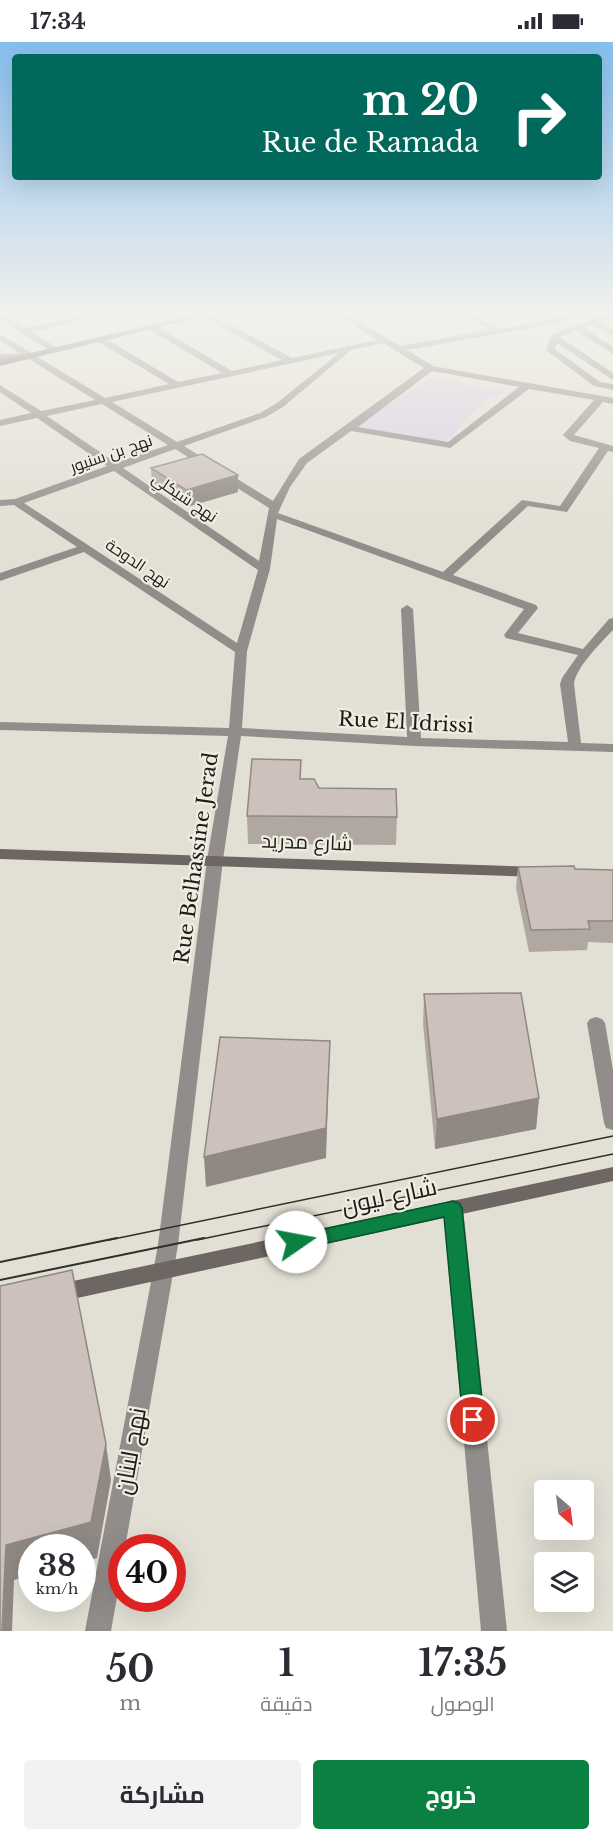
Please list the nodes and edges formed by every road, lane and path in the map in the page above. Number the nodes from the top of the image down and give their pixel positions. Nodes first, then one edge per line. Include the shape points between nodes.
1 (82, 386) edge
2 (171, 386) edge
3 (303, 386) edge
4 (405, 386) edge
5 (526, 386) joint
6 (0, 388) edge
7 (601, 399) junction
8 (105, 400) junction
9 (613, 401) edge
10 (39, 415) junction
11 (0, 423) edge
12 (348, 428) junction
13 (175, 446) junction
14 (609, 448) edge
15 (114, 467) junction
16 (16, 502) junction
17 (0, 503) edge
18 (273, 510) junction
19 (86, 548) junction
20 (264, 569) junction
21 (445, 576) junction
22 (0, 577) edge
23 (407, 609) dead end
24 (613, 622) edge
25 (241, 651) junction
26 (586, 653) junction
27 (0, 726) edge
28 (235, 732) junction
29 (414, 742) junction
30 (576, 747) junction
31 (613, 748) edge
32 (0, 854) edge
33 (215, 860) junction
34 (555, 873) edge
35 (596, 1023) dead end
36 (613, 1123) edge
37 (613, 1174) edge
38 (453, 1208) junction
39 (161, 1271) junction
40 (34, 1299) edge
41 (99, 1631) edge
42 (494, 1631) edge

1 - 8 street
2 - 8 street
3 - 13 street, نهج بن سنيور via 272,411
4 - 12 street, Rue Belhassine Jerad
5 - 7 street
5 - 12 street via 450,446
6 - 10 street, نهج شيكلي
7 - 9 street
7 - 14 street via 568,435
8 - 10 street
8 - 13 street
10 - 11 street
10 - 15 street, نهج شيكلي
12 - 18 street, Rue Belhassine Jerad via 303,461
13 - 15 street, نهج بن سنيور
13 - 18 street
14 - 21 street via 563,510 526,502
15 - 16 street, نهج بن سنيور
15 - 20 street, نهج شيكلي
16 - 17 street, نهج بن سنيور
16 - 19 street, نهج الدوحة
18 - 20 street, Rue Belhassine Jerad
18 - 21 street
19 - 22 street
19 - 25 street, نهج الدوحة
20 - 25 street, Rue Belhassine Jerad
21 - 26 street via 532,608 510,635
23 - 29 street
24 - 26 street
25 - 28 street, Rue Belhassine Jerad
26 - 30 street via 567,684
27 - 28 street, Rue El Idrissi
28 - 29 street, Rue El Idrissi
28 - 33 street, Rue Belhassine Jerad
29 - 30 street, Rue El Idrissi
30 - 31 street, Rue El Idrissi
32 - 33 street, شارع مدريد
33 - 34 street, شارع مدريد
33 - 39 street, Rue Belhassine Jerad via 169,1236
35 - 36 street
37 - 38 street, شارع ليون
38 - 39 street, شارع ليون
38 - 42 street
39 - 40 street, شارع ليون
39 - 41 street, نهج لبنان

